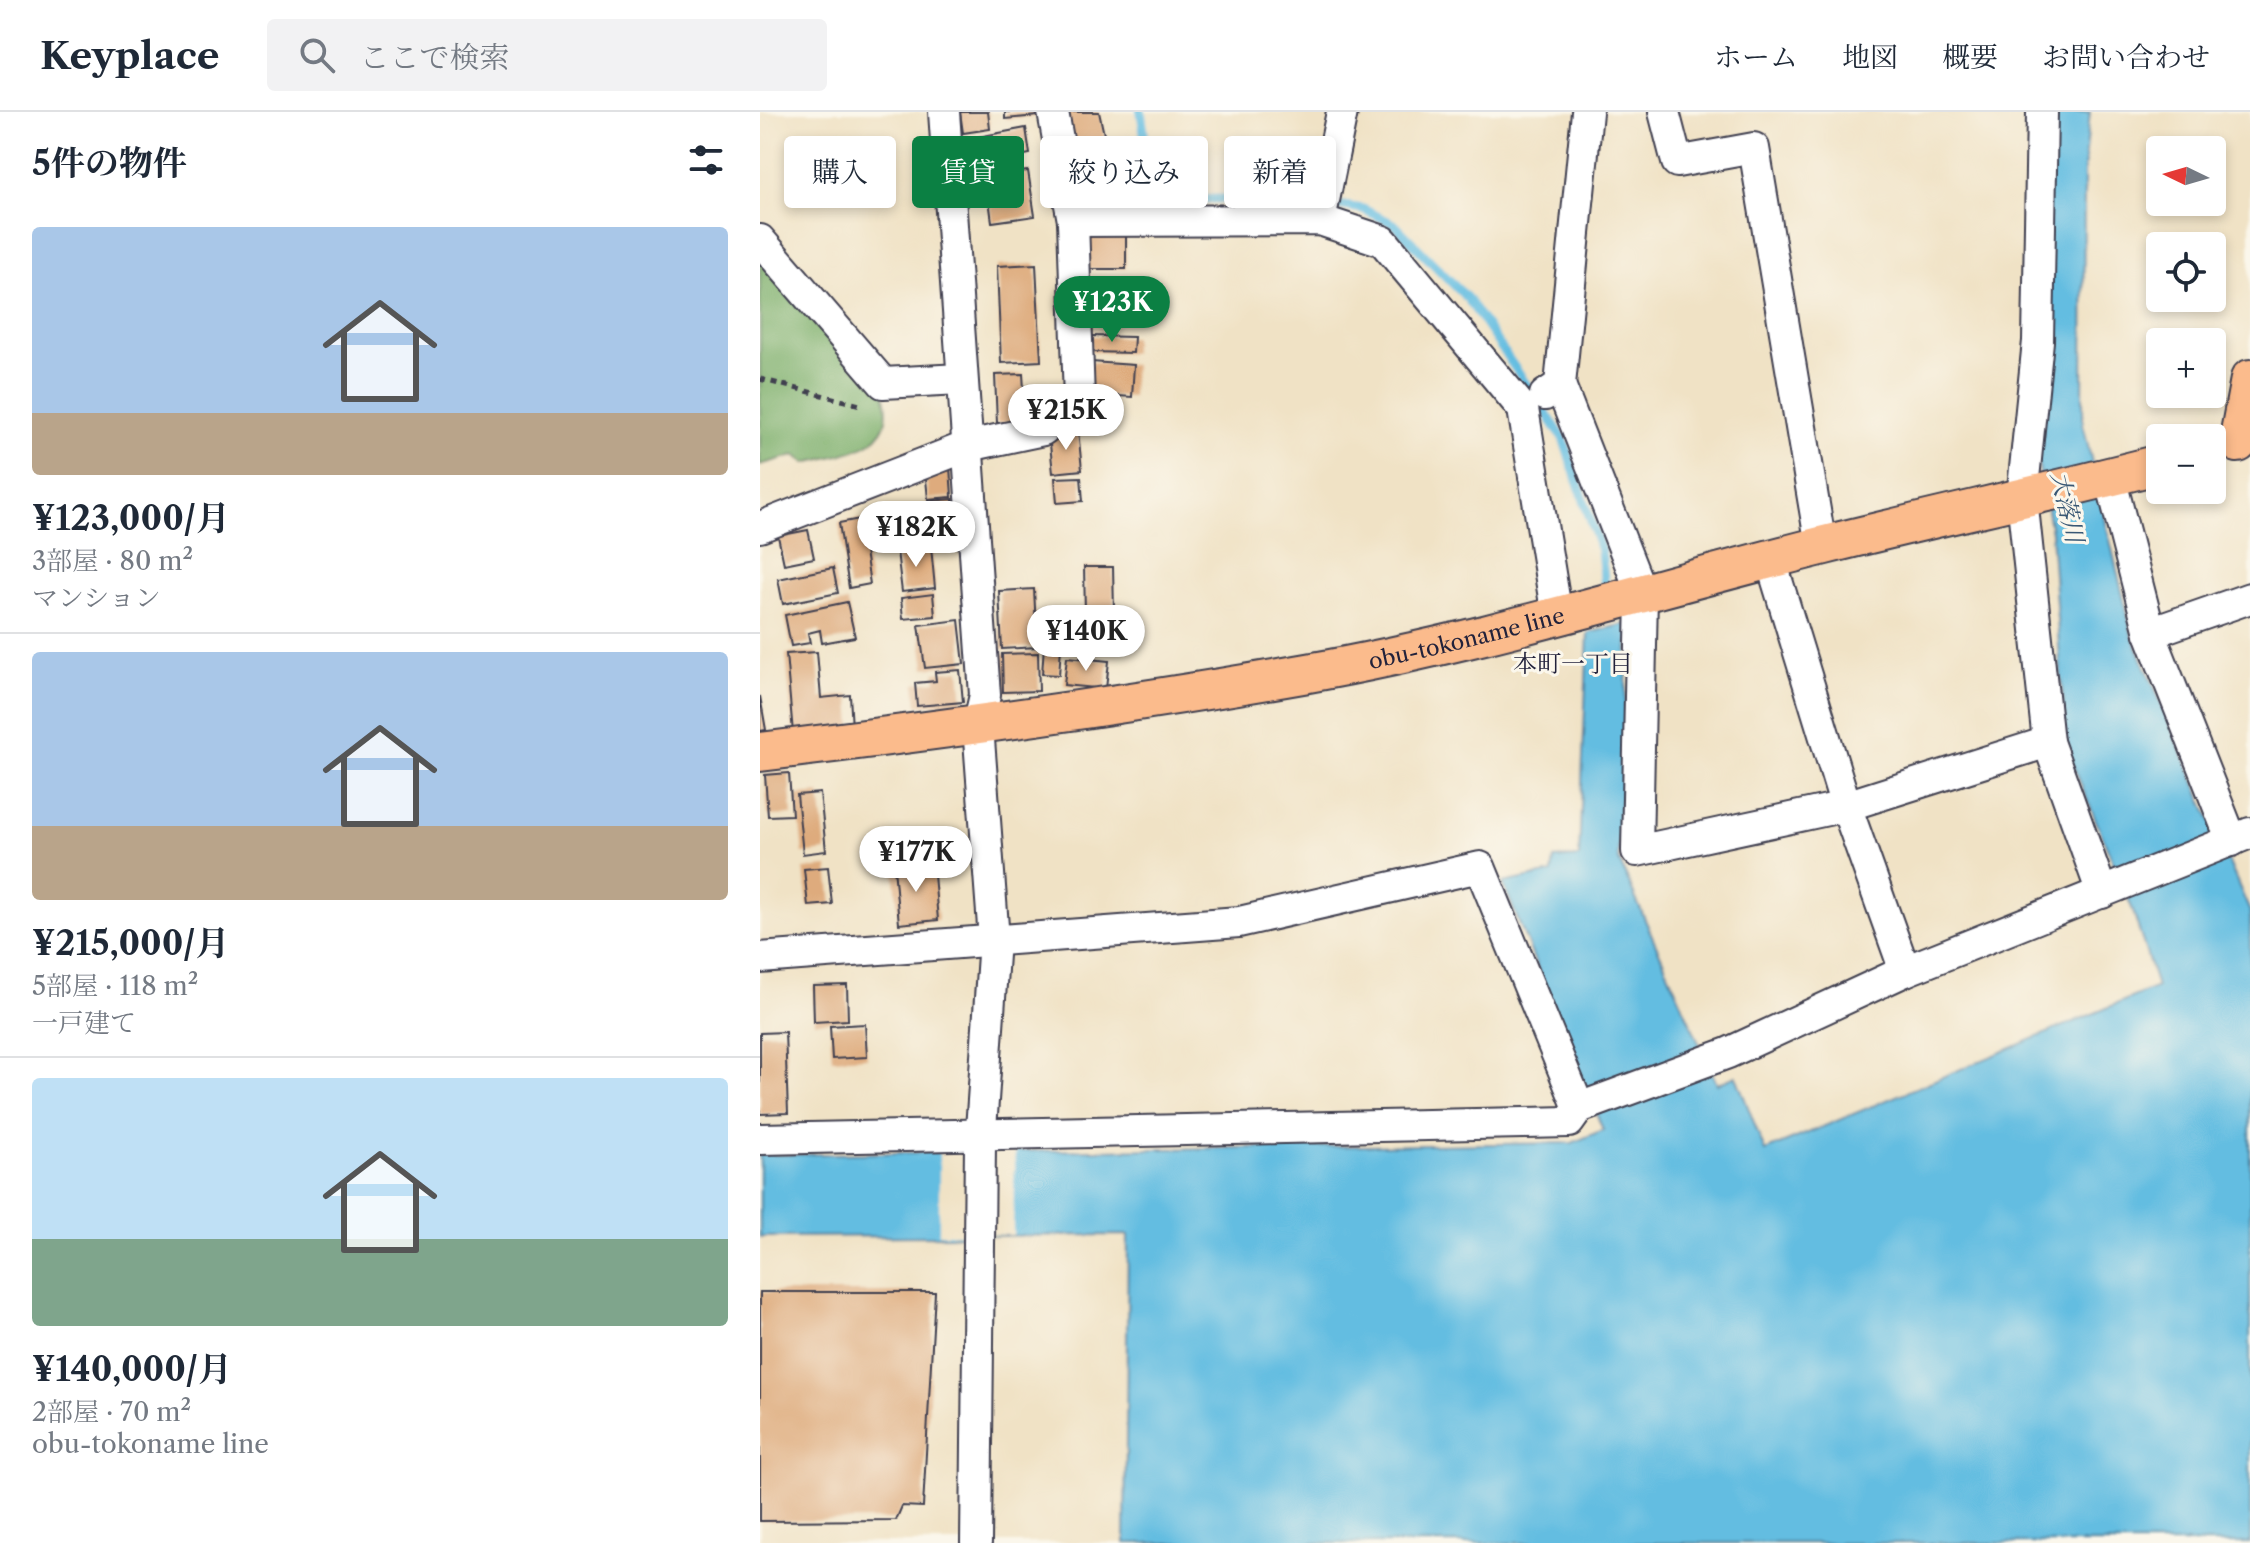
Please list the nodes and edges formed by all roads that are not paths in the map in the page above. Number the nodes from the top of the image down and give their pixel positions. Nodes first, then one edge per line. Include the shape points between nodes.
1 (944, 112) edge
2 (1053, 112) edge
3 (1342, 112) edge
4 (1587, 112) edge
5 (1664, 112) edge
6 (2042, 112) edge
7 (1320, 219) junction
8 (1073, 221) junction
9 (760, 240) edge
10 (961, 379) junction
11 (2250, 379) edge
12 (1557, 387) junction
13 (1524, 408) junction
14 (2233, 444) edge
15 (968, 446) junction
16 (2146, 468) edge
17 (2102, 480) junction
18 (2030, 497) junction
19 (760, 527) edge
20 (1821, 546) junction
21 (1771, 561) junction
22 (1634, 596) junction
23 (2250, 598) edge
24 (1572, 612) junction
25 (2150, 633) junction
26 (978, 726) junction
27 (2048, 742) junction
28 (760, 752) edge
29 (1846, 806) junction
30 (2241, 837) edge
31 (2102, 893) junction
32 (994, 940) junction
33 (760, 958) edge
34 (1905, 971) junction
35 (1579, 1108) junction
36 (760, 1139) edge
37 (981, 1140) junction
38 (976, 1543) edge

1 - 10 street
2 - 8 street
3 - 7 street
4 - 12 street
5 - 20 street via 1677,162 1754,148
6 - 18 street
7 - 8 street
7 - 13 street via 1383,241
8 - 15 street via 1079,400 1043,430
9 - 10 street via 883,383
10 - 15 street
11 - 14 main road
12 - 13 street
12 - 22 street
13 - 24 street
15 - 19 street
15 - 26 street via 985,695
16 - 17 main road, obu-tokoname line
17 - 18 main road, obu-tokoname line
17 - 25 street
18 - 20 main road, obu-tokoname line
18 - 27 street
20 - 21 main road, obu-tokoname line
21 - 22 main road, obu-tokoname line
21 - 29 street
22 - 24 main road, obu-tokoname line
22 - 29 street via 1637,851
23 - 25 street
24 - 26 main road, obu-tokoname line via 1310,673
25 - 30 street
26 - 28 main road, obu-tokoname line
26 - 32 street
27 - 29 street
27 - 31 street
29 - 34 street
30 - 31 street
31 - 34 street
32 - 33 street
32 - 35 street via 1239,922 1480,867
32 - 37 street
34 - 35 street via 1728,1053
35 - 37 street via 1569,1122
36 - 37 street
37 - 38 street

